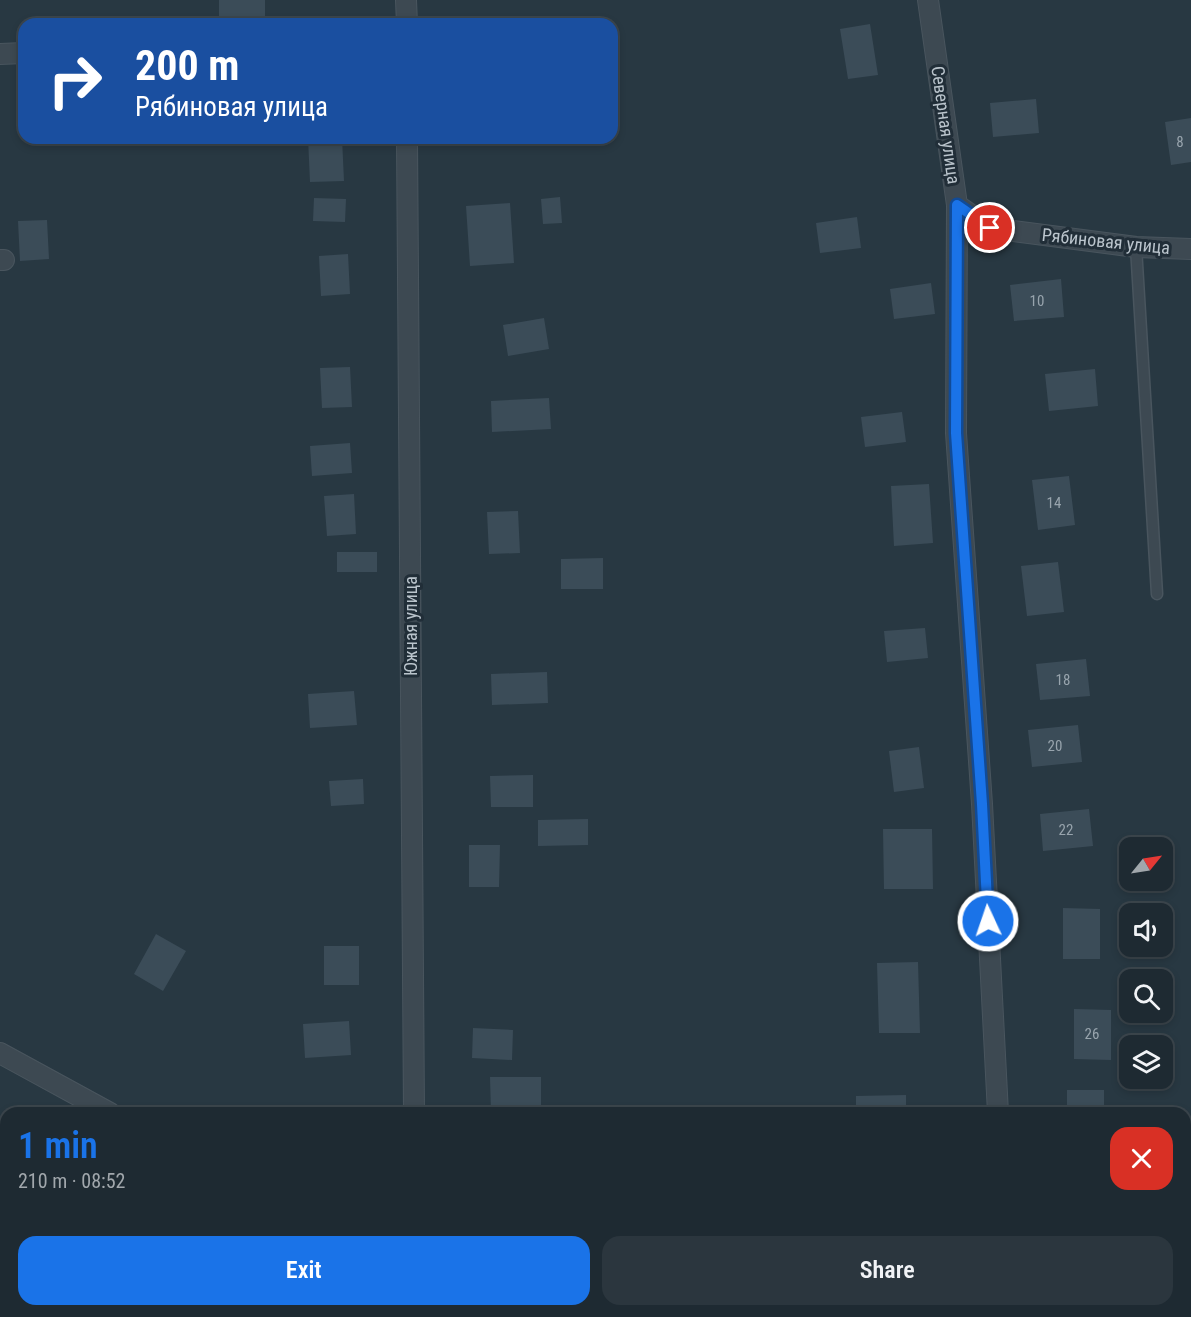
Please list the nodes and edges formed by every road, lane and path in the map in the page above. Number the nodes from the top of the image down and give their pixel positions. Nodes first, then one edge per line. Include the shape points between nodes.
1 (406, 0) edge
2 (928, 0) edge
3 (406, 18) edge
4 (18, 53) edge
5 (0, 54) edge
6 (407, 144) edge
7 (957, 205) junction
8 (1136, 247) junction
9 (1191, 249) edge
10 (1157, 594) dead end
11 (0, 1053) edge
12 (99, 1107) edge
13 (414, 1107) edge
14 (998, 1107) edge

1 - 3 street
2 - 7 street, Северная улица
4 - 5 street
6 - 13 street, Южная улица
7 - 8 street, Рябиновая улица via 990,228
7 - 14 street, Северная улица via 956,433 982,804
8 - 9 street, Рябиновая улица
8 - 10 lane
11 - 12 street

